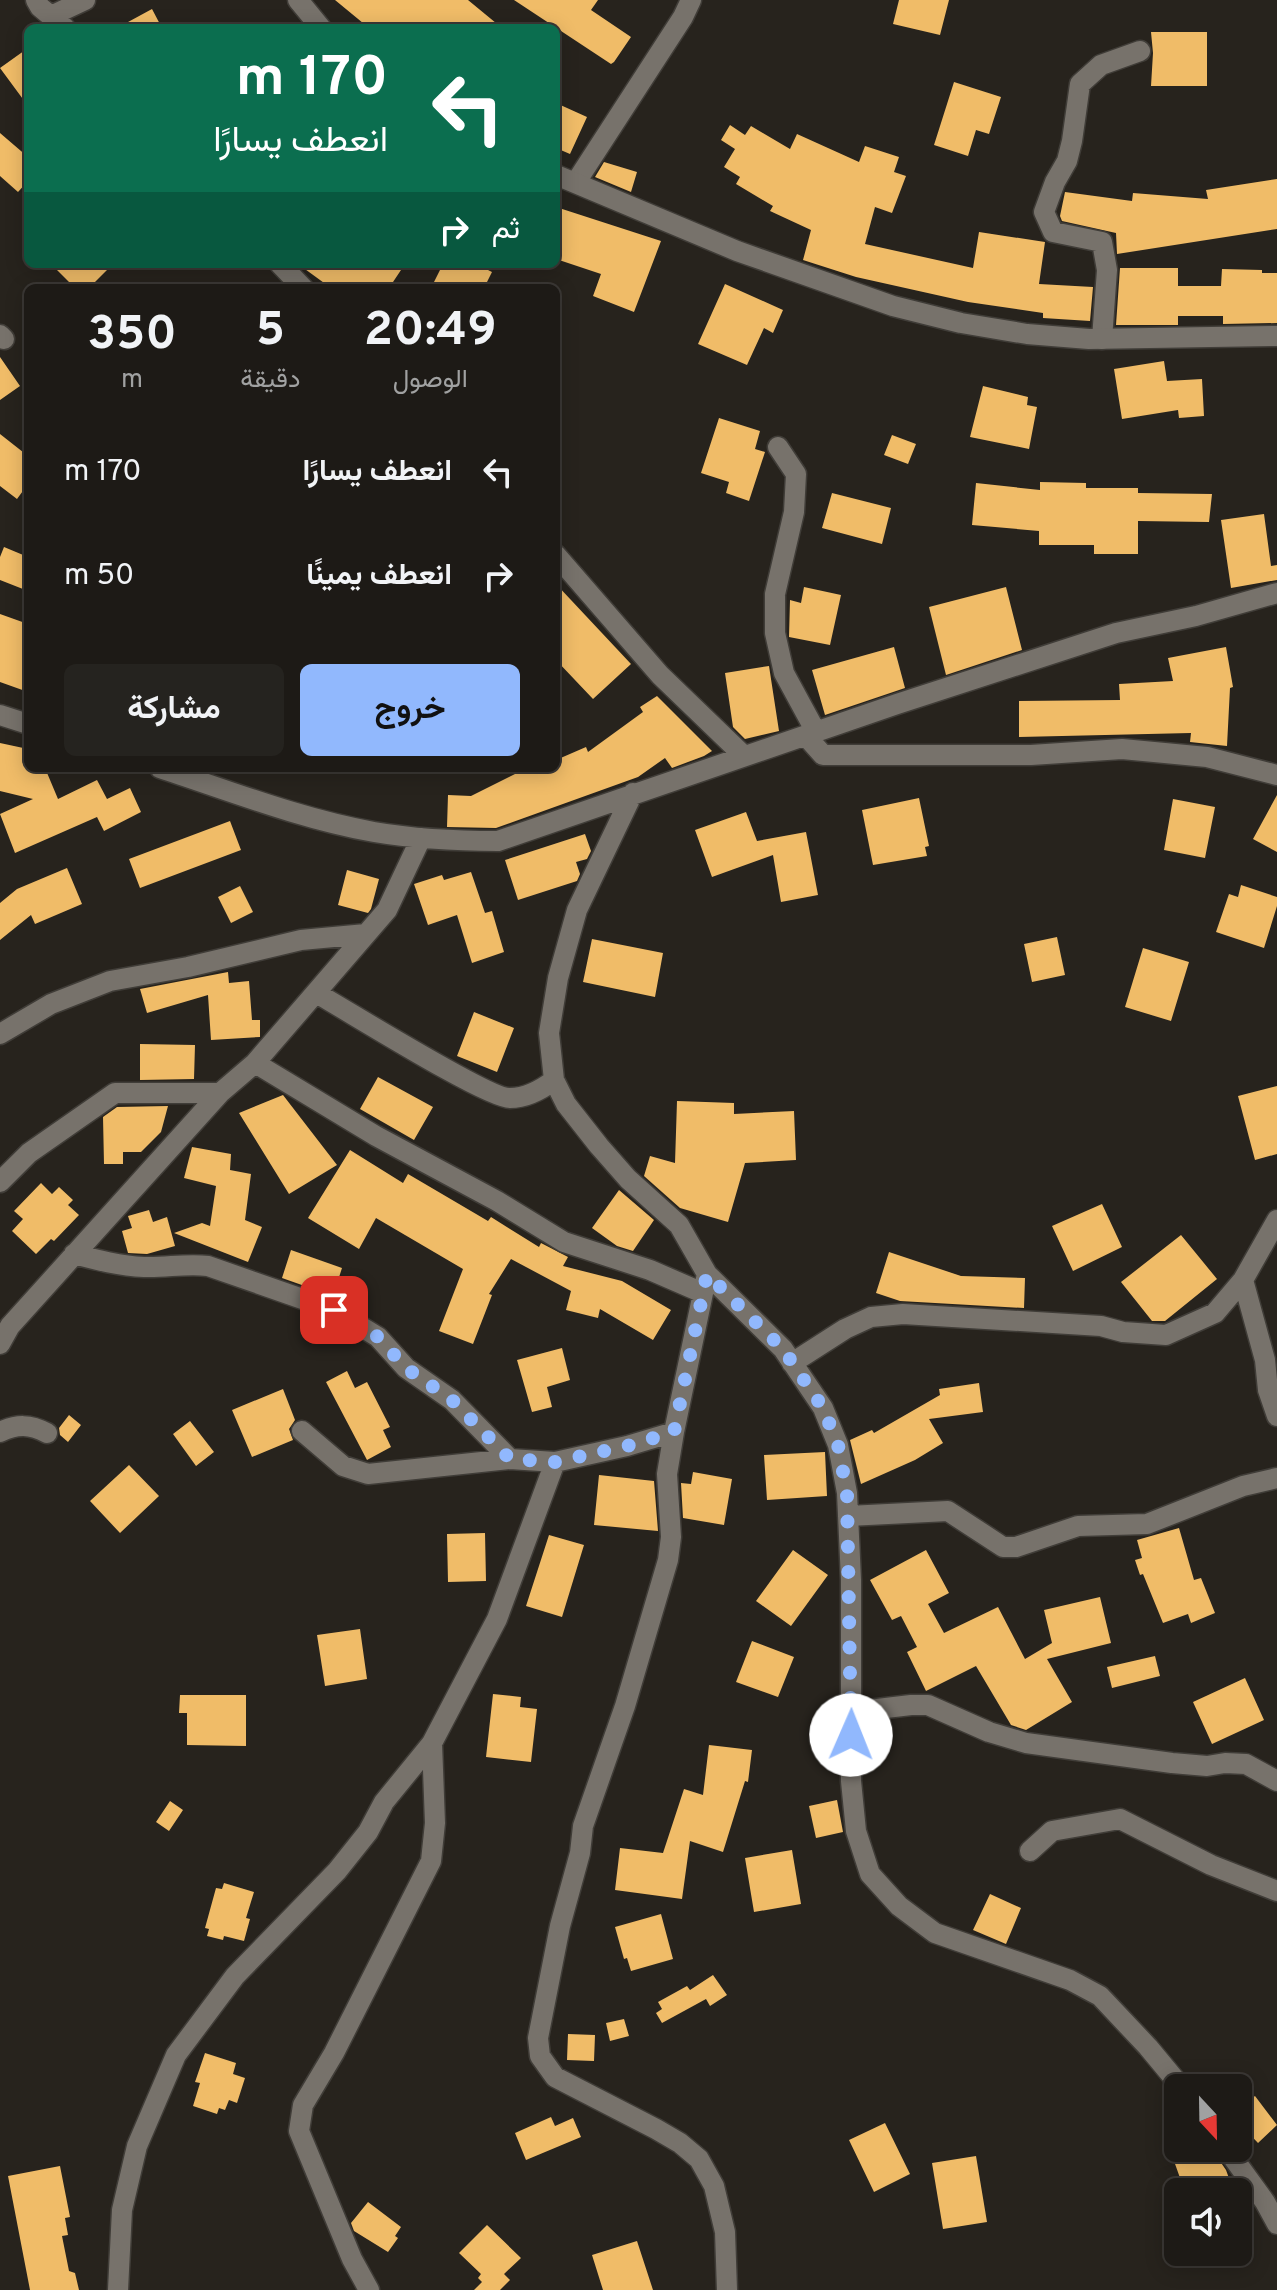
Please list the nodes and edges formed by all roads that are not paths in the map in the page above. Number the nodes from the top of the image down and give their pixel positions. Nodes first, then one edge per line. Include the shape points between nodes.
1 (36, 0) edge
2 (85, 0) edge
3 (298, 0) edge
4 (691, 0) edge
5 (58, 22) edge
6 (318, 24) edge
7 (1140, 51) dead end
8 (566, 178) edge
9 (284, 268) edge
10 (299, 284) edge
11 (1277, 336) edge
12 (1102, 339) junction
13 (778, 447) dead end
14 (560, 560) edge
15 (1277, 593) edge
16 (0, 715) edge
17 (24, 723) edge
18 (811, 734) junction
19 (744, 756) junction
20 (172, 772) edge
21 (1277, 775) edge
22 (633, 793) junction
23 (421, 838) junction
24 (366, 934) junction
25 (316, 993) junction
26 (0, 1034) edge
27 (255, 1063) junction
28 (554, 1080) junction
29 (220, 1093) junction
30 (0, 1182) edge
31 (1277, 1220) edge
32 (74, 1254) junction
33 (1243, 1280) junction
34 (705, 1284) junction
35 (0, 1344) edge
36 (792, 1363) junction
37 (1277, 1416) edge
38 (302, 1431) dead end
39 (0, 1432) edge
40 (674, 1432) junction
41 (47, 1433) dead end
42 (510, 1459) junction
43 (555, 1462) junction
44 (1277, 1478) edge
45 (848, 1516) junction
46 (852, 1712) junction
47 (432, 1743) junction
48 (1277, 1781) edge
49 (1030, 1851) dead end
50 (1277, 1891) edge
51 (1170, 2074) edge
52 (1236, 2162) edge
53 (1277, 2224) edge
54 (118, 2290) edge
55 (369, 2290) edge
56 (727, 2290) edge

1 - 5 street
2 - 5 street
3 - 6 street
4 - 8 street
7 - 12 street via 1101,65 1080,84 1067,161 1044,212 1053,232 1102,242 1107,270
8 - 12 street via 737,251 893,306 996,330
9 - 10 street
11 - 12 street
13 - 18 street via 796,474 794,512 775,594 775,633 784,673
14 - 19 street via 660,675
15 - 18 street via 1116,633
16 - 17 street
18 - 19 street
18 - 21 street via 823,755 1031,755 1122,749 1207,757
19 - 22 street
20 - 23 street via 296,812 372,832
22 - 23 street via 498,841
22 - 28 street via 577,910 558,978 549,1033
23 - 24 street via 387,910
24 - 25 street
24 - 26 street via 301,940 110,981 51,1004
25 - 27 street
25 - 28 street via 507,1099 538,1092
27 - 29 street
27 - 34 street via 564,1242
28 - 34 street via 566,1104 619,1168 679,1225
29 - 30 street via 115,1093 29,1153
29 - 32 street
31 - 33 street
32 - 35 street
32 - 42 street via 116,1265 208,1266 334,1310 378,1337
33 - 36 street via 1215,1313 1166,1335 903,1314 871,1317
33 - 37 street
34 - 36 street via 783,1349
34 - 40 street
36 - 45 street via 823,1408 838,1445
38 - 42 street via 343,1466 368,1474
39 - 41 street via 22,1424
40 - 43 street
40 - 56 street via 667,1474 668,1560 583,1826 538,2038 540,2056 555,2077 680,2143 699,2159 714,2186 725,2232
42 - 43 street
43 - 47 street via 497,1619
44 - 45 street via 1147,1524 1078,1526 1016,1547 1003,1547 948,1511
45 - 46 street
46 - 48 street via 928,1705 1026,1743 1172,1763 1246,1764
46 - 51 street via 856,1831 870,1874 899,1906 935,1933 1070,1980 1100,1996
47 - 54 street via 337,1871 235,1976 176,2055 137,2146 122,2210
47 - 55 street via 431,1861 303,2105 299,2131
49 - 50 street via 1052,1831 1120,1819
52 - 53 street

